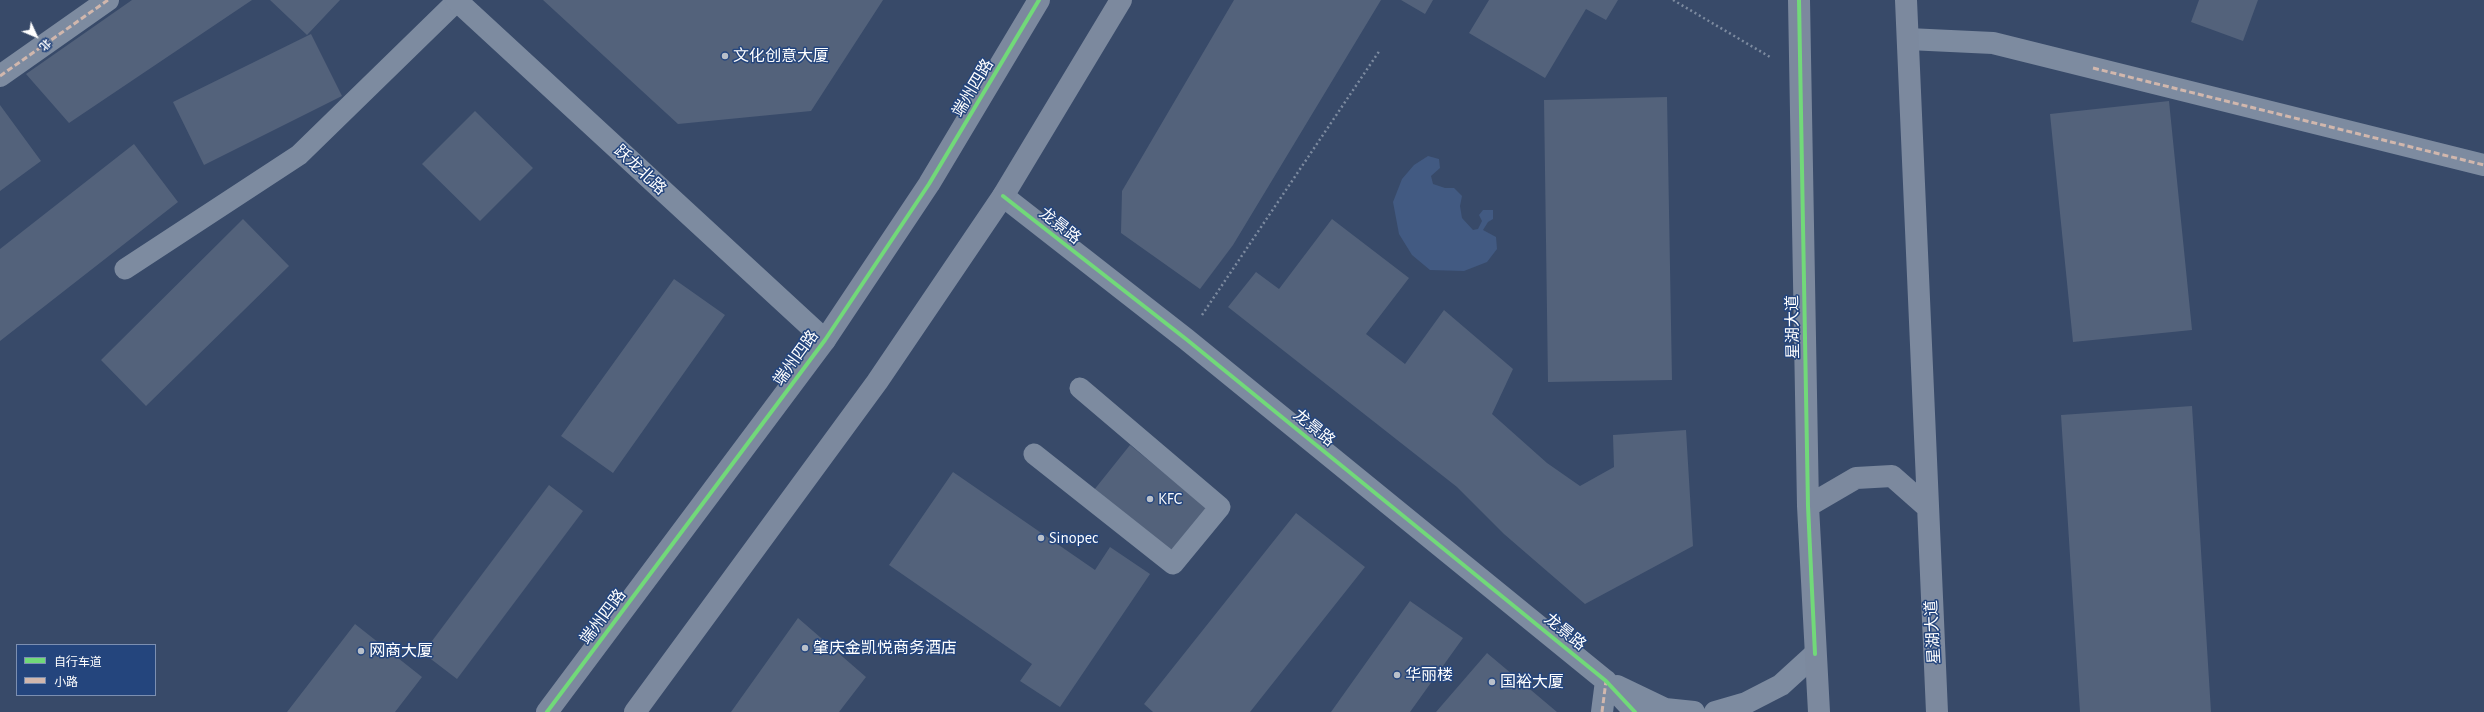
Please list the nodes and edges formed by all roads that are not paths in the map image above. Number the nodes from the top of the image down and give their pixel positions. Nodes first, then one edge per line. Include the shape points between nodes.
1 (108, 0) edge
2 (1039, 0) edge
3 (1121, 0) edge
4 (1799, 0) edge
5 (1906, 0) edge
6 (456, 1) edge
7 (1908, 40) junction
8 (0, 76) edge
9 (2484, 166) edge
10 (1003, 196) junction
11 (125, 269) dead end
12 (825, 340) junction
13 (1080, 388) dead end
14 (1034, 454) dead end
15 (1808, 506) junction
16 (1926, 506) junction
17 (1815, 654) junction
18 (1606, 681) junction
19 (552, 710) edge
20 (635, 712) edge
21 (1602, 712) edge
22 (1635, 712) edge
23 (1694, 712) edge
24 (1715, 712) edge
25 (1818, 712) edge
26 (1936, 712) edge

1 - 8 street
2 - 12 main road, 端州四路 via 929,184
3 - 10 main road
4 - 15 main road, 星湖大道
5 - 7 main road, 星湖大道
6 - 11 lane via 299,155
6 - 12 street, 跃龙北路
7 - 9 street via 1993,43
7 - 16 main road, 星湖大道
10 - 18 street, 龙景路 via 1186,340
10 - 20 main road via 877,382
12 - 19 main road, 端州四路
13 - 14 lane via 1220,507 1173,564
15 - 16 main road via 1856,478 1892,476
15 - 17 main road, 星湖大道
16 - 26 main road, 星湖大道
17 - 24 street via 1781,685 1746,703
17 - 25 main road, 星湖大道
18 - 21 street
18 - 22 street
18 - 23 street via 1665,709

